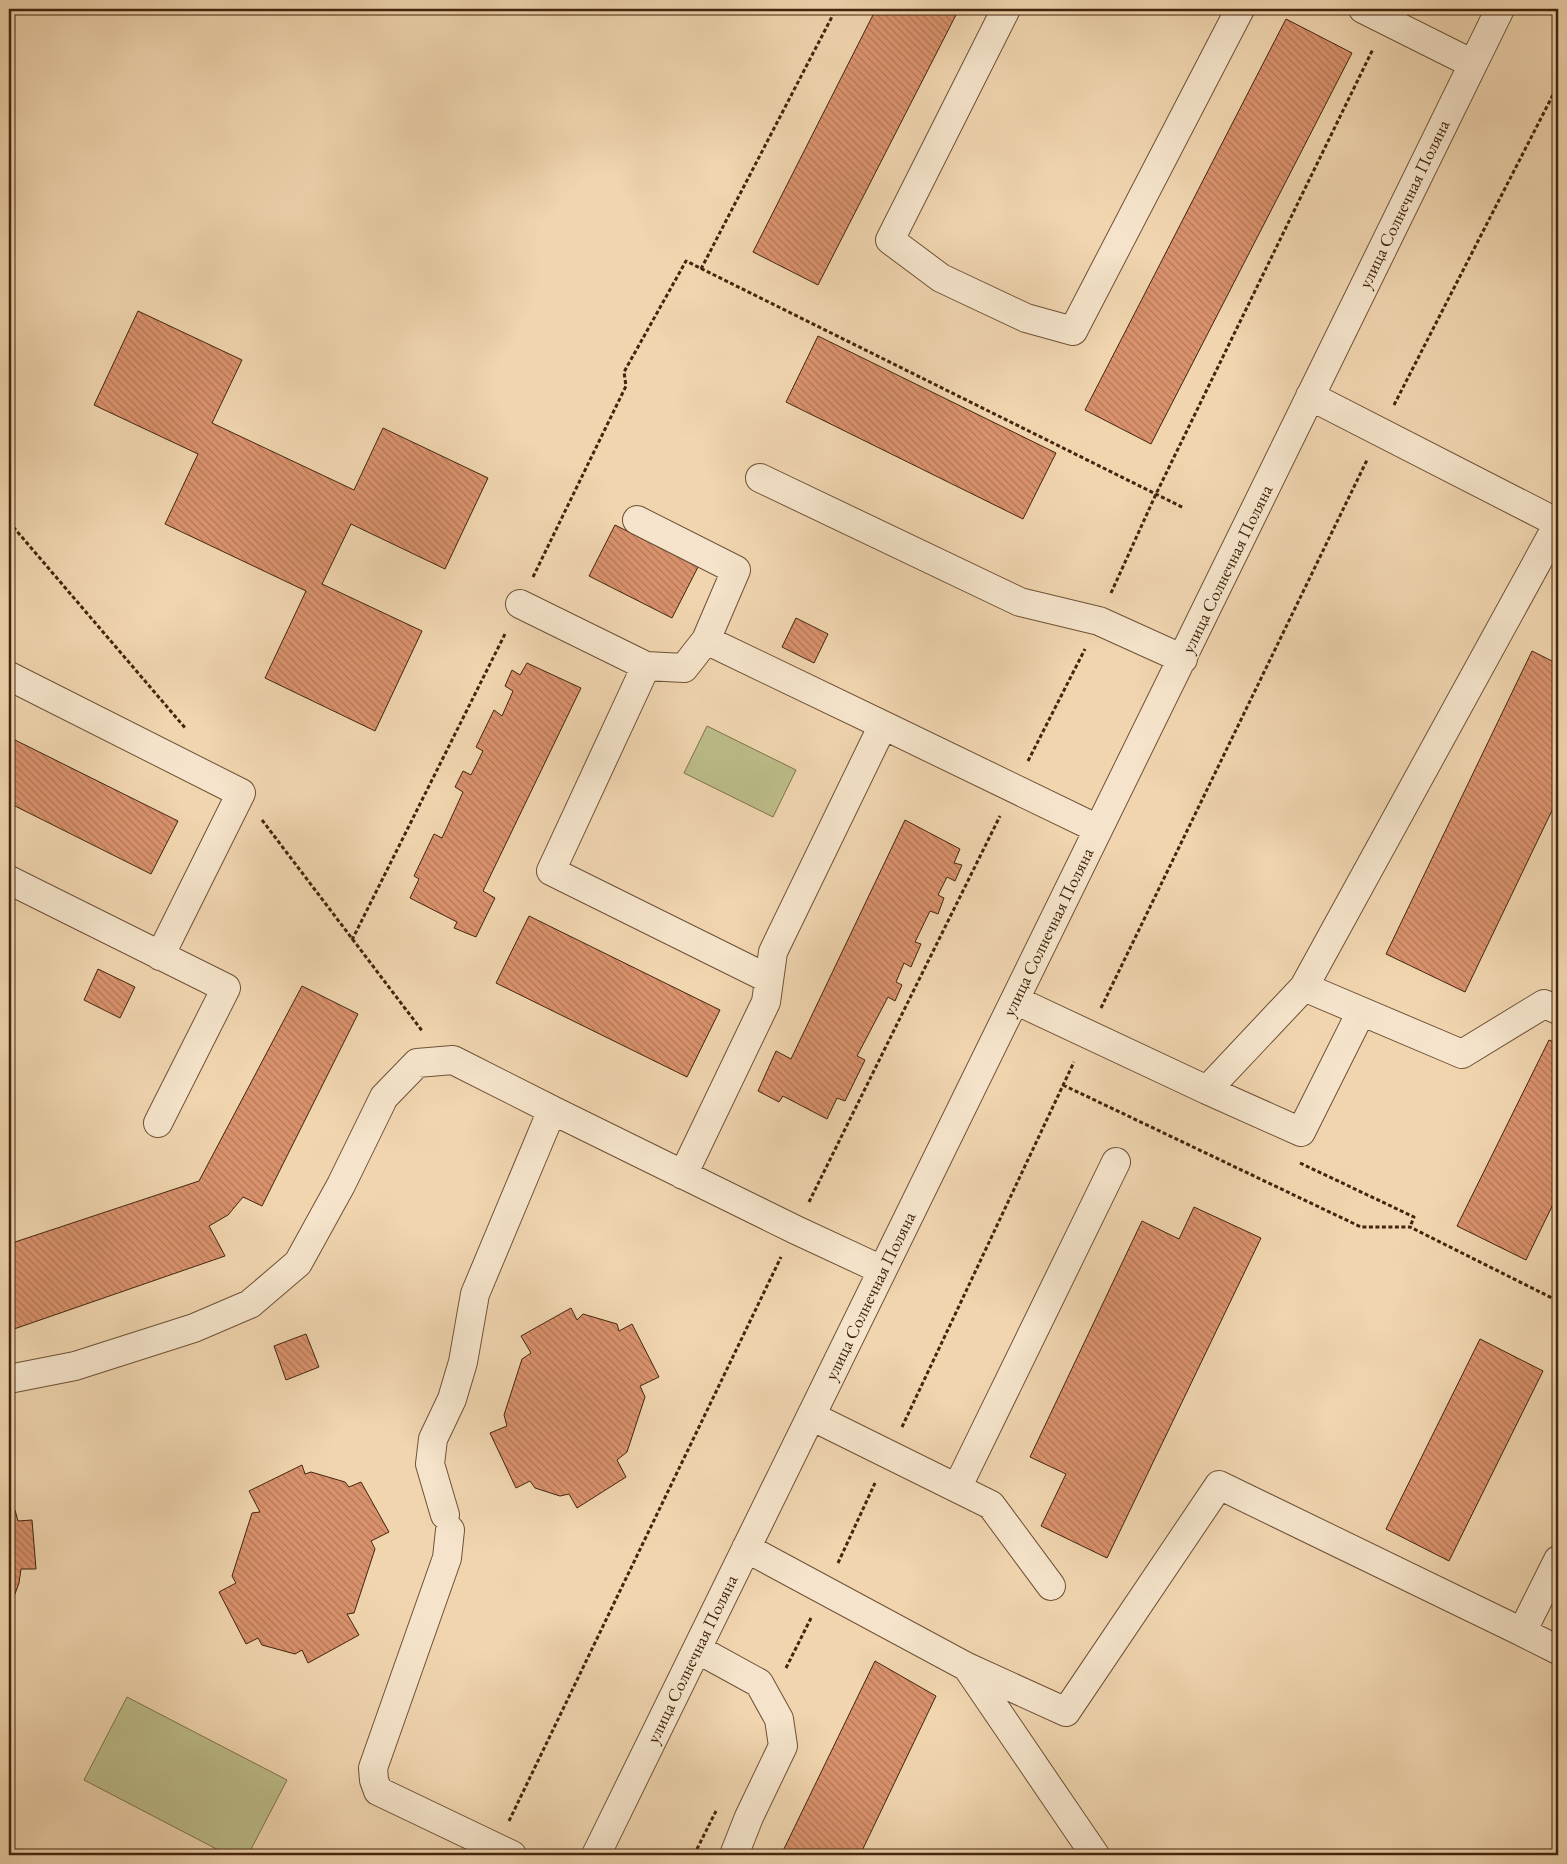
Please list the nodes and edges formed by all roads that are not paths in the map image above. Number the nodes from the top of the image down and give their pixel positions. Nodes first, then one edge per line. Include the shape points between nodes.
1 (1006, 9) edge
2 (1240, 9) edge
3 (1363, 9) edge
4 (1500, 9) edge
5 (1473, 64) junction
6 (1310, 396) junction
7 (760, 478) dead end
8 (637, 520) dead end
9 (1558, 523) edge
10 (520, 604) road end
11 (706, 640) junction
12 (1183, 659) junction
13 (646, 666) junction
14 (9, 676) edge
15 (883, 725) junction
16 (1098, 828) junction
17 (9, 880) edge
18 (160, 956) junction
19 (769, 979) junction
20 (1304, 987) junction
21 (1015, 1000) junction
22 (1558, 1010) edge
23 (1361, 1012) junction
24 (1207, 1090) junction
25 (552, 1110) junction
26 (158, 1123) dead end
27 (1116, 1162) dead end
28 (683, 1175) junction
29 (882, 1270) junction
30 (9, 1379) edge
31 (811, 1416) junction
32 (957, 1488) junction
33 (746, 1548) junction
34 (1558, 1560) edge
35 (1051, 1586) dead end
36 (1522, 1632) junction
37 (697, 1649) junction
38 (1558, 1650) edge
39 (967, 1667) junction
40 (504, 1851) edge
41 (596, 1855) edge
42 (734, 1855) edge
43 (1095, 1855) edge

1 - 2 street via 890,240 941,278 1026,318 1073,331
3 - 5 street
4 - 5 street, улица Солнечная Поляна
5 - 6 street, улица Солнечная Поляна
6 - 9 street
6 - 12 street, улица Солнечная Поляна
7 - 12 street via 1020,602 1099,621
8 - 11 street via 736,570
9 - 20 street
10 - 13 street
11 - 13 street via 684,668
11 - 15 street
12 - 16 street, улица Солнечная Поляна
13 - 19 street via 551,871
14 - 18 street via 241,793
15 - 16 street
15 - 19 street via 773,952
16 - 21 street, улица Солнечная Поляна
17 - 18 street
18 - 26 street via 226,988
19 - 28 street via 766,1002
20 - 23 street
20 - 24 street
21 - 24 street
21 - 29 street, улица Солнечная Поляна
22 - 23 street via 1544,1004 1462,1054
23 - 24 street via 1301,1132
25 - 28 street
25 - 30 street via 453,1060 417,1063 384,1096 342,1185 298,1263 250,1304 194,1328 75,1366
25 - 40 street via 475,1294 452,1399 433,1439 430,1464 448,1523 447,1558 373,1768 378,1790
27 - 32 street
28 - 29 street
29 - 31 street, улица Солнечная Поляна
31 - 32 street
31 - 33 street, улица Солнечная Поляна
32 - 35 street via 991,1505
33 - 37 street, улица Солнечная Поляна
33 - 39 street
34 - 36 street
36 - 38 street
36 - 39 street via 1219,1485 1066,1712
37 - 41 street, улица Солнечная Поляна
37 - 42 street via 758,1683 779,1719 783,1746
39 - 43 street

